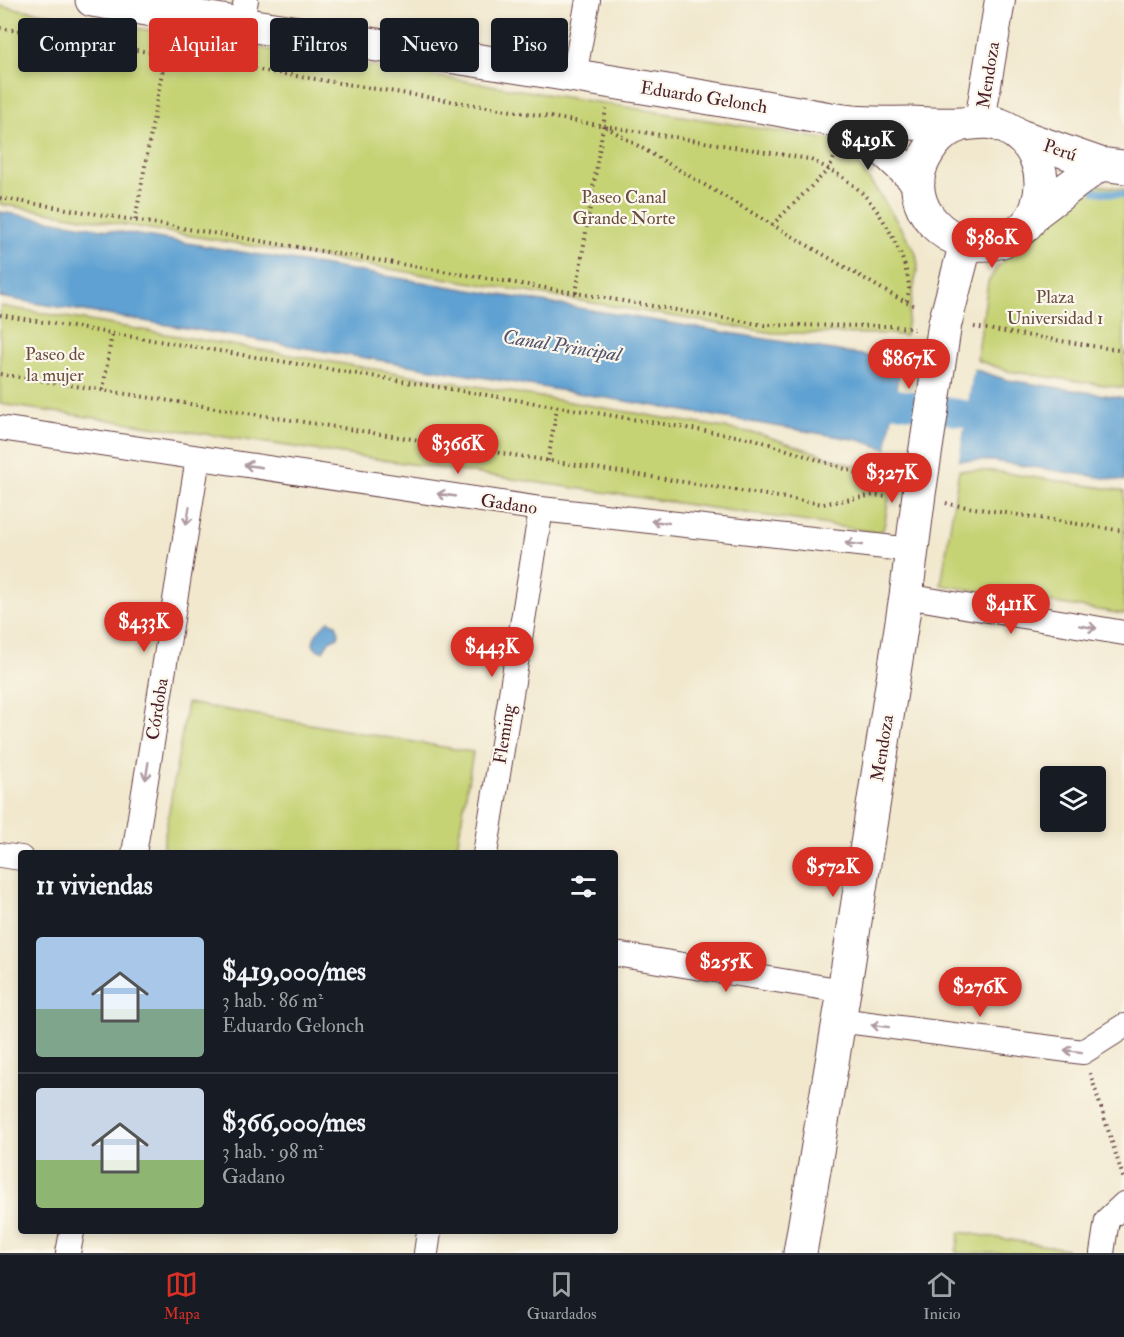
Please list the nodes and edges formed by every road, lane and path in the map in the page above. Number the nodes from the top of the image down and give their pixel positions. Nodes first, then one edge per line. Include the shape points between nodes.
1 (92, 0) edge
2 (588, 0) edge
3 (1000, 0) edge
4 (244, 12) edge
5 (174, 14) junction
6 (173, 18) edge
7 (0, 28) edge
8 (149, 52) edge
9 (258, 70) edge
10 (162, 72) edge
11 (574, 76) junction
12 (612, 82) junction
13 (971, 123) junction
14 (603, 126) junction
15 (848, 131) junction
16 (1020, 136) junction
17 (1112, 165) edge
18 (828, 169) junction
19 (918, 182) junction
20 (0, 198) edge
21 (1035, 213) junction
22 (135, 220) junction
23 (772, 225) junction
24 (966, 243) junction
25 (576, 293) junction
26 (907, 302) junction
27 (917, 307) dead end
28 (0, 315) edge
29 (945, 323) junction
30 (914, 328) dead end
31 (112, 333) junction
32 (1124, 351) edge
33 (0, 374) edge
34 (103, 390) junction
35 (557, 407) junction
36 (0, 428) edge
37 (198, 458) junction
38 (548, 461) junction
39 (921, 480) junction
40 (886, 497) dead end
41 (541, 508) junction
42 (1124, 531) edge
43 (912, 550) junction
44 (906, 596) junction
45 (1124, 633) edge
46 (135, 850) edge
47 (486, 850) edge
48 (0, 855) edge
49 (18, 858) edge
50 (618, 955) edge
51 (842, 1006) junction
52 (1124, 1026) edge
53 (1083, 1052) junction
54 (1124, 1181) edge
55 (1124, 1204) edge
56 (72, 1234) edge
57 (429, 1234) edge
58 (68, 1253) edge
59 (426, 1253) edge
60 (800, 1253) edge
61 (1102, 1253) edge

1 - 5 main road, Eduardo Gelonch
2 - 11 street
3 - 13 street, Mendoza
4 - 5 main road, Eduardo Gelonch
4 - 11 main road, Eduardo Gelonch
5 - 6 path
7 - 8 path
9 - 14 path
10 - 22 path
11 - 12 main road, Eduardo Gelonch
12 - 14 path
12 - 15 main road, Eduardo Gelonch
13 - 15 main road, Eduardo Gelonch
13 - 16 main road, Mendoza via 1001,125
13 - 19 main road, Mendoza via 944,133 930,146 921,163
14 - 18 path via 809,159
14 - 23 path
14 - 25 path
15 - 18 path
15 - 19 main road
16 - 17 main road, Perú
16 - 21 main road, Mendoza via 1034,152 1041,171 1042,193
17 - 21 main road, Perú
18 - 23 path
18 - 26 path via 863,194 896,243 909,288
19 - 24 main road via 921,202 930,220 944,234
20 - 22 path
21 - 24 main road via 1022,229 1004,240 983,245
22 - 25 path
23 - 26 path
24 - 29 main road, Mendoza
25 - 30 path via 764,325
26 - 27 path
28 - 31 path
29 - 32 path
29 - 39 main road, Mendoza
31 - 34 path
31 - 35 path
33 - 34 path
34 - 38 path
35 - 38 path
35 - 39 path via 754,439
36 - 37 street, Gadano
41 -> 37 street, Gadano
37 -> 46 street, Córdoba
38 - 40 path via 823,504 874,495
39 - 42 path via 954,505
39 - 43 main road, Mendoza
43 -> 41 street, Gadano
41 - 47 street, Fleming
43 - 44 main road, Mendoza
44 -> 45 street
44 - 51 main road, Mendoza
48 - 49 street
50 - 51 street
53 -> 51 street
51 - 60 main road, Mendoza
52 - 53 street
53 - 54 path
55 - 61 street via 1107,1220
56 - 58 street
57 - 59 street

